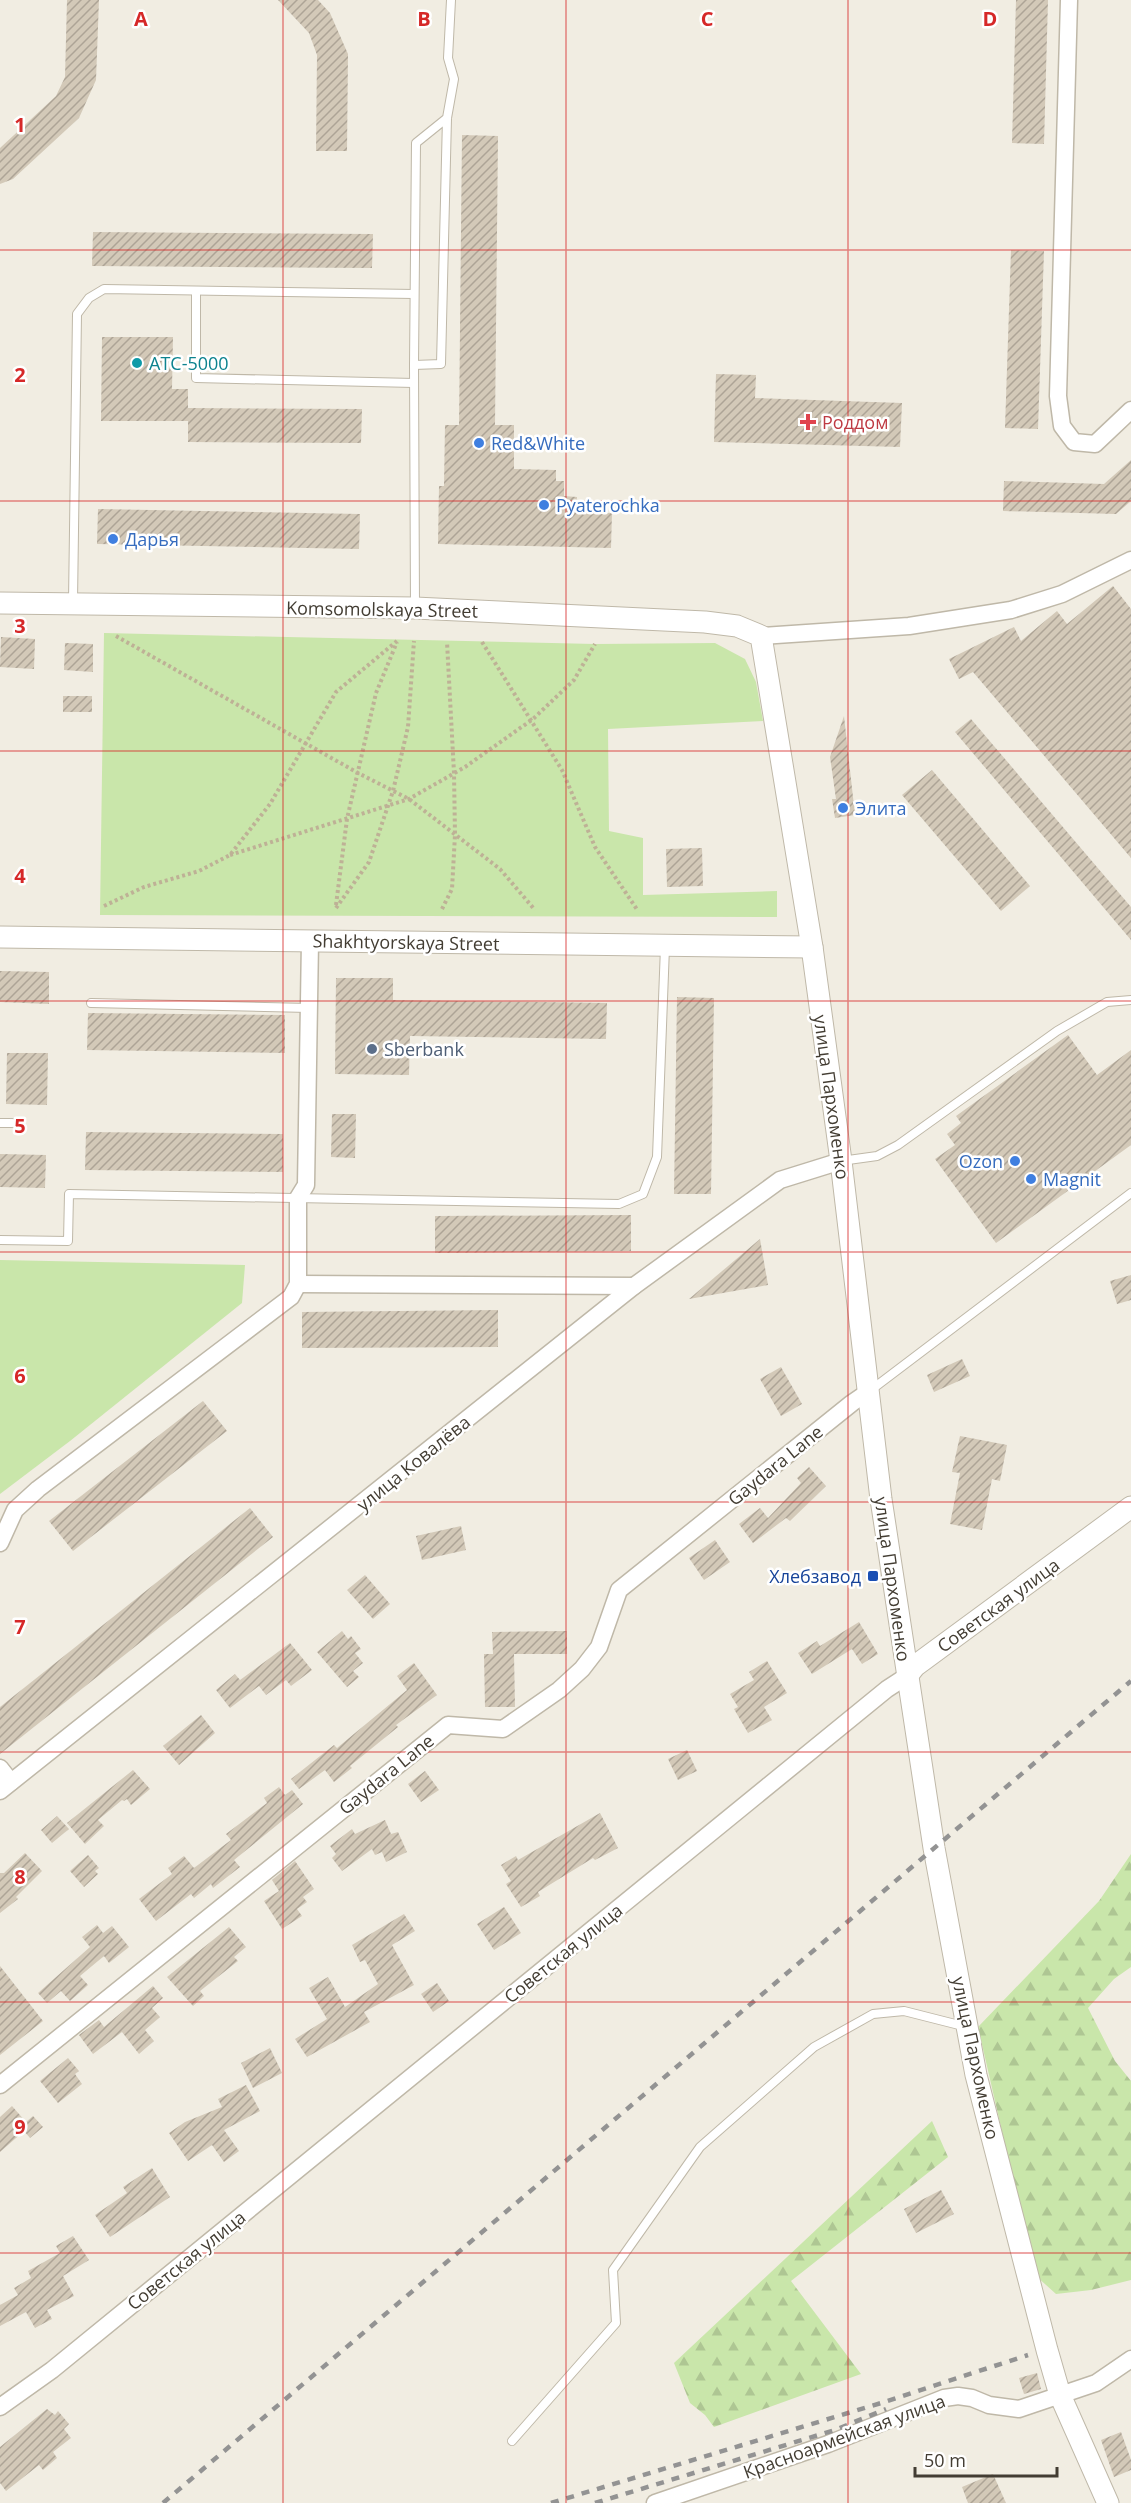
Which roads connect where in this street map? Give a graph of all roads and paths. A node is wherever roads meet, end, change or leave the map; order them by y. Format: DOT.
graph roads {
  1 [pos="451,0"];
  2 [pos="1069,0"];
  3 [pos="447,118"];
  4 [pos="196,292"];
  5 [pos="414,294"];
  6 [pos="414,365"];
  7 [pos="414,383"];
  8 [pos="1131,410"];
  9 [pos="1131,560"];
  10 [pos="0,603"];
  11 [pos="73,604"];
  12 [pos="415,608"];
  13 [pos="116,636"];
  14 [pos="761,636"];
  15 [pos="414,641"];
  16 [pos="447,642"];
  17 [pos="482,642"];
  18 [pos="595,644"];
  19 [pos="531,720"];
  20 [pos="305,743"];
  21 [pos="358,773"];
  22 [pos="454,773"];
  23 [pos="393,791"];
  24 [pos="409,799"];
  25 [pos="387,806"];
  26 [pos="347,819"];
  27 [pos="455,835"];
  28 [pos="230,855"];
  29 [pos="104,906"];
  30 [pos="442,909"];
  31 [pos="535,910"];
  32 [pos="638,911"];
  33 [pos="0,937"];
  34 [pos="309,941"];
  35 [pos="665,945"];
  36 [pos="812,947"];
  37 [pos="1131,1000"];
  38 [pos="91,1003"];
  39 [pos="309,1008"];
  40 [pos="0,1122"];
  41 [pos="12,1123"];
  42 [pos="841,1161"];
  43 [pos="1131,1193"];
  44 [pos="298,1198"];
  45 [pos="0,1240"];
  46 [pos="298,1284"];
  47 [pos="634,1286"];
  48 [pos="868,1392"];
  49 [pos="1131,1507"];
  50 [pos="0,1543"];
  51 [pos="907,1676"];
  52 [pos="0,1768"];
  53 [pos="6,1787"];
  54 [pos="967,2027"];
  55 [pos="0,2085"];
  56 [pos="1131,2358"];
  57 [pos="1060,2395"];
  58 [pos="0,2407"];
  59 [pos="512,2441"];
  60 [pos="656,2503"];
  61 [pos="1108,2503"];
  1 -- 3 [label="lane"];
  2 -- 8 [label="street"];
  3 -- 5 [label="lane"];
  3 -- 6 [label="lane"];
  4 -- 5 [label="lane"];
  4 -- 7 [label="lane"];
  4 -- 11 [label="lane"];
  5 -- 6 [label="lane"];
  6 -- 7 [label="lane"];
  7 -- 12 [label="lane"];
  9 -- 14 [label="street"];
  10 -- 11 [label="street, Komsomolskaya Street"];
  11 -- 12 [label="street, Komsomolskaya Street"];
  12 -- 14 [label="street, Komsomolskaya Street"];
  13 -- 20 [label="path"];
  14 -- 36 [label="street, улица Пархоменко"];
  15 -- 23 [label="path"];
  16 -- 22 [label="path"];
  17 -- 19 [label="path"];
  18 -- 19 [label="path"];
  19 -- 22 [label="path"];
  19 -- 32 [label="path"];
  20 -- 21 [label="path"];
  20 -- 21 [label="path"];
  20 -- 28 [label="path"];
  21 -- 23 [label="path"];
  21 -- 26 [label="path"];
  22 -- 24 [label="path"];
  22 -- 27 [label="path"];
  23 -- 24 [label="path"];
  23 -- 25 [label="path"];
  24 -- 25 [label="path"];
  24 -- 27 [label="path"];
  25 -- 26 [label="path"];
  25 -- 26 [label="path"];
  26 -- 28 [label="path"];
  27 -- 30 [label="path"];
  27 -- 31 [label="path"];
  28 -- 29 [label="path"];
  33 -- 34 [label="street, Shakhtyorskaya Street"];
  34 -- 35 [label="street, Shakhtyorskaya Street"];
  34 -- 39 [label="street"];
  35 -- 36 [label="street, Shakhtyorskaya Street"];
  35 -- 44 [label="lane"];
  36 -- 42 [label="street, улица Пархоменко"];
  37 -- 42 [label="lane"];
  38 -- 39 [label="lane"];
  39 -- 44 [label="street"];
  40 -- 41 [label="lane"];
  42 -- 47 [label="street, улица Ковалёва"];
  42 -- 48 [label="street, улица Пархоменко"];
  43 -- 48 [label="lane"];
  44 -- 45 [label="lane"];
  44 -- 46 [label="street"];
  46 -- 47 [label="street"];
  46 -- 50 [label="street"];
  47 -- 53 [label="street, улица Ковалёва"];
  48 -- 51 [label="street, улица Пархоменко"];
  48 -- 55 [label="street, Gaydara Lane"];
  49 -- 51 [label="street, Советская улица"];
  51 -- 54 [label="street, улица Пархоменко"];
  51 -- 58 [label="street, Советская улица"];
  52 -- 53 [label="street"];
  54 -- 57 [label="street, улица Пархоменко"];
  54 -- 59 [label="lane"];
  56 -- 57 [label="street, Красноармейская улица"];
  57 -- 60 [label="street, Красноармейская улица"];
  57 -- 61 [label="street, улица Пархоменко"];
}
